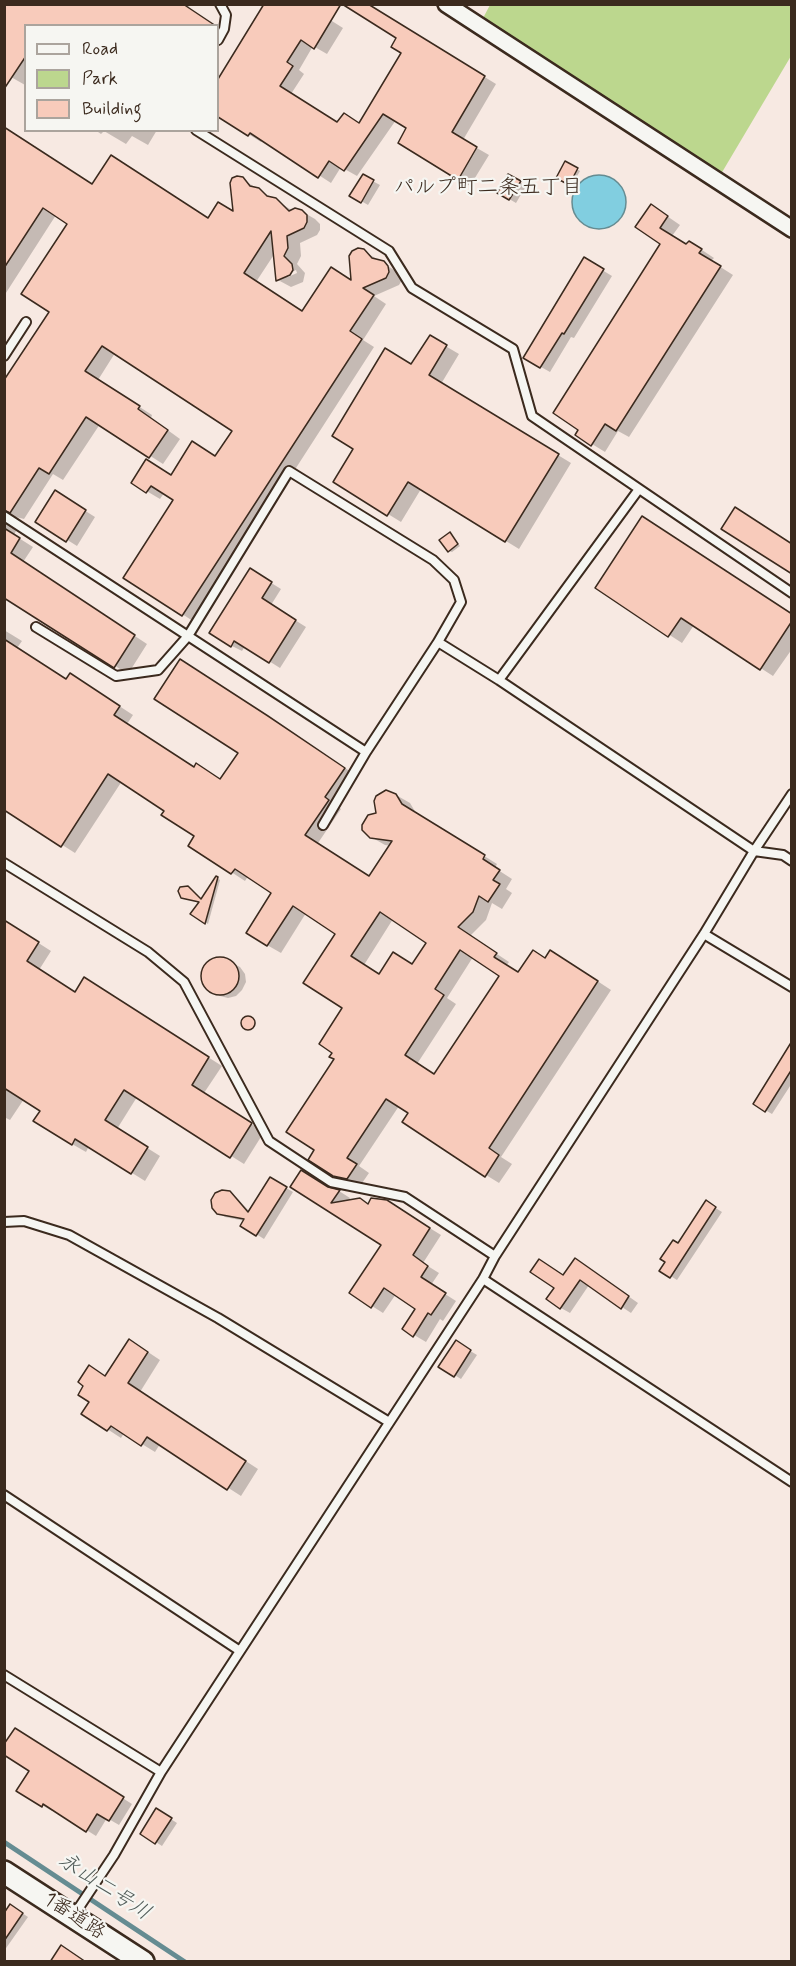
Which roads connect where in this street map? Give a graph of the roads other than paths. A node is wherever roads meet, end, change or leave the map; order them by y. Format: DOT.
graph roads {
  1 [pos="220,4"];
  2 [pos="446,4"];
  3 [pos="219,38"];
  4 [pos="198,132"];
  5 [pos="792,229"];
  6 [pos="26,322"];
  7 [pos="4,356"];
  8 [pos="639,489"];
  9 [pos="4,516"];
  10 [pos="792,592"];
  11 [pos="36,627"];
  12 [pos="188,636"];
  13 [pos="438,642"];
  14 [pos="499,680"];
  15 [pos="366,752"];
  16 [pos="792,794"];
  17 [pos="323,825"];
  18 [pos="754,851"];
  19 [pos="792,861"];
  20 [pos="4,863"];
  21 [pos="704,934"];
  22 [pos="792,987"];
  23 [pos="4,1222"];
  24 [pos="495,1256"];
  25 [pos="483,1279"];
  26 [pos="389,1422"];
  27 [pos="792,1482"];
  28 [pos="4,1495"];
  29 [pos="240,1651"];
  30 [pos="4,1675"];
  31 [pos="161,1772"];
  32 [pos="4,1872"];
  33 [pos="76,1912"];
  34 [pos="143,1962"];
  1 -- 3 [label="lane"];
  2 -- 5 [label="street"];
  4 -- 8 [label="lane"];
  6 -- 7 [label="lane"];
  8 -- 10 [label="lane"];
  8 -- 14 [label="lane"];
  9 -- 12 [label="lane"];
  11 -- 12 [label="lane"];
  12 -- 13 [label="lane"];
  12 -- 15 [label="lane"];
  13 -- 14 [label="lane"];
  13 -- 15 [label="lane"];
  14 -- 18 [label="lane"];
  15 -- 17 [label="lane"];
  16 -- 18 [label="lane"];
  18 -- 19 [label="lane"];
  18 -- 21 [label="lane"];
  20 -- 24 [label="lane"];
  21 -- 22 [label="lane"];
  21 -- 24 [label="lane"];
  23 -- 26 [label="lane"];
  24 -- 25 [label="lane"];
  25 -- 26 [label="lane"];
  25 -- 27 [label="lane"];
  26 -- 29 [label="lane"];
  28 -- 29 [label="lane"];
  29 -- 31 [label="lane"];
  30 -- 31 [label="lane"];
  31 -- 33 [label="lane"];
  32 -- 33 [label="street, 1番道路"];
  33 -- 34 [label="street, 1番道路"];
}
